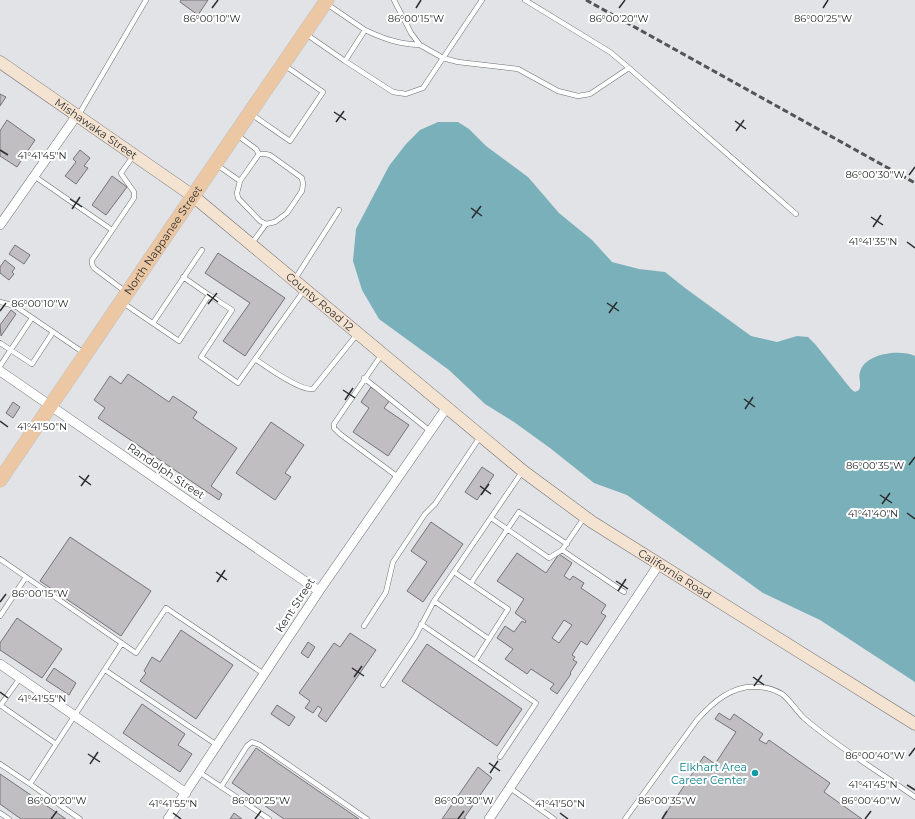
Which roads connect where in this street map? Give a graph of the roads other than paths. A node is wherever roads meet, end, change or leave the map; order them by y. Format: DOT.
graph roads {
  1 [pos="146,0"];
  2 [pos="394,0"];
  3 [pos="482,0"];
  4 [pos="525,0"];
  5 [pos="326,2"];
  6 [pos="365,30"];
  7 [pos="304,33"];
  8 [pos="420,45"];
  9 [pos="443,58"];
  10 [pos="345,61"];
  11 [pos="0,62"];
  12 [pos="283,64"];
  13 [pos="629,68"];
  14 [pos="249,113"];
  15 [pos="78,115"];
  16 [pos="235,134"];
  17 [pos="260,154"];
  18 [pos="134,155"];
  19 [pos="215,163"];
  20 [pos="34,176"];
  21 [pos="240,181"];
  22 [pos="193,196"];
  23 [pos="339,210"];
  24 [pos="796,214"];
  25 [pos="266,224"];
  26 [pos="0,225"];
  27 [pos="112,230"];
  28 [pos="251,244"];
  29 [pos="202,250"];
  30 [pos="183,277"];
  31 [pos="294,280"];
  32 [pos="305,290"];
  33 [pos="209,295"];
  34 [pos="124,297"];
  35 [pos="0,302"];
  36 [pos="32,318"];
  37 [pos="153,323"];
  38 [pos="54,332"];
  39 [pos="358,333"];
  40 [pos="0,343"];
  41 [pos="10,350"];
  42 [pos="86,354"];
  43 [pos="382,354"];
  44 [pos="255,359"];
  45 [pos="0,366"];
  46 [pos="0,371"];
  47 [pos="364,378"];
  48 [pos="50,406"];
  49 [pos="447,408"];
  50 [pos="430,431"];
  51 [pos="481,436"];
  52 [pos="523,470"];
  53 [pos="398,477"];
  54 [pos="0,480"];
  55 [pos="585,517"];
  56 [pos="491,518"];
  57 [pos="507,530"];
  58 [pos="566,544"];
  59 [pos="562,550"];
  60 [pos="0,559"];
  61 [pos="659,564"];
  62 [pos="454,572"];
  63 [pos="26,577"];
  64 [pos="471,583"];
  65 [pos="319,591"];
  66 [pos="624,592"];
  67 [pos="434,601"];
  68 [pos="0,616"];
  69 [pos="421,624"];
  70 [pos="364,626"];
  71 [pos="489,639"];
  72 [pos="122,643"];
  73 [pos="475,661"];
  74 [pos="0,664"];
  75 [pos="104,670"];
  76 [pos="264,674"];
  77 [pos="20,678"];
  78 [pos="383,685"];
  79 [pos="0,705"];
  80 [pos="74,716"];
  81 [pos="915,724"];
  82 [pos="56,744"];
  83 [pos="217,745"];
  84 [pos="500,757"];
  85 [pos="0,764"];
  86 [pos="200,772"];
  87 [pos="30,784"];
  88 [pos="221,787"];
  89 [pos="510,788"];
  90 [pos="186,793"];
  91 [pos="915,797"];
  92 [pos="0,813"];
  93 [pos="9,819"];
  94 [pos="80,819"];
  95 [pos="168,819"];
  96 [pos="269,819"];
  97 [pos="368,819"];
  98 [pos="489,819"];
  99 [pos="554,819"];
  100 [pos="625,819"];
  1 -- 15 [label="lane"];
  2 -- 8 [label="lane"];
  3 -- 9 [label="lane"];
  4 -- 13 [label="lane"];
  5 -- 6 [label="lane"];
  5 -- 7 [label="main road, North Nappanee Street"];
  6 -- 8 [label="lane"];
  6 -- 10 [label="lane"];
  7 -- 10 [label="lane"];
  7 -- 12 [label="main road, North Nappanee Street"];
  8 -- 9 [label="lane"];
  9 -- 10 [label="lane"];
  9 -- 13 [label="lane"];
  11 -- 15 [label="main road, Mishawaka Street"];
  12 -- 14 [label="main road, North Nappanee Street"];
  12 -- 14 [label="lane"];
  13 -- 24 [label="lane"];
  14 -- 16 [label="main road, North Nappanee Street"];
  15 -- 18 [label="main road, Mishawaka Street"];
  15 -- 20 [label="street"];
  16 -- 17 [label="lane"];
  16 -- 19 [label="main road, North Nappanee Street"];
  17 -- 21 [label="lane"];
  17 -- 25 [label="lane"];
  18 -- 22 [label="main road, Mishawaka Street"];
  18 -- 27 [label="lane"];
  19 -- 21 [label="lane"];
  19 -- 22 [label="main road, North Nappanee Street"];
  20 -- 26 [label="street"];
  20 -- 27 [label="lane"];
  21 -- 25 [label="lane"];
  22 -- 28 [label="main road, County Road 12"];
  22 -- 34 [label="main road, North Nappanee Street"];
  23 -- 31 [label="lane"];
  25 -- 28 [label="lane"];
  27 -- 34 [label="lane"];
  28 -- 31 [label="main road, County Road 12"];
  29 -- 30 [label="lane"];
  30 -- 33 [label="lane"];
  30 -- 37 [label="lane"];
  31 -- 32 [label="main road, County Road 12"];
  32 -- 39 [label="main road, County Road 12"];
  32 -- 44 [label="lane"];
  33 -- 37 [label="lane"];
  33 -- 44 [label="lane"];
  34 -- 37 [label="lane"];
  34 -- 42 [label="main road, North Nappanee Street"];
  35 -- 36 [label="lane"];
  36 -- 38 [label="lane"];
  36 -- 41 [label="lane"];
  38 -- 41 [label="lane"];
  38 -- 42 [label="lane"];
  39 -- 43 [label="main road, County Road 12"];
  39 -- 44 [label="lane"];
  40 -- 41 [label="lane"];
  41 -- 45 [label="lane"];
  42 -- 48 [label="main road, North Nappanee Street"];
  43 -- 47 [label="lane"];
  43 -- 49 [label="main road, County Road 12"];
  46 -- 48 [label="street, Randolph Street"];
  47 -- 50 [label="lane"];
  47 -- 53 [label="lane"];
  48 -- 54 [label="main road, North Nappanee Street"];
  48 -- 65 [label="street, Randolph Street"];
  49 -- 50 [label="street, Kent Street"];
  49 -- 51 [label="main road, California Road"];
  50 -- 53 [label="street, Kent Street"];
  51 -- 52 [label="main road, California Road"];
  51 -- 70 [label="lane"];
  52 -- 55 [label="main road, California Road"];
  52 -- 56 [label="lane"];
  53 -- 65 [label="street, Kent Street"];
  55 -- 58 [label="lane"];
  55 -- 61 [label="main road, California Road"];
  56 -- 57 [label="lane"];
  56 -- 62 [label="lane"];
  57 -- 58 [label="lane"];
  57 -- 59 [label="lane"];
  57 -- 64 [label="lane"];
  58 -- 59 [label="lane"];
  59 -- 66 [label="lane"];
  60 -- 63 [label="lane"];
  61 -- 81 [label="main road, California Road"];
  61 -- 89 [label="street"];
  62 -- 64 [label="lane"];
  62 -- 67 [label="lane"];
  63 -- 68 [label="lane"];
  63 -- 72 [label="lane"];
  64 -- 71 [label="lane"];
  65 -- 76 [label="street, Kent Street"];
  67 -- 69 [label="lane"];
  67 -- 71 [label="lane"];
  69 -- 73 [label="lane"];
  69 -- 78 [label="lane"];
  71 -- 73 [label="lane"];
  72 -- 75 [label="lane"];
  72 -- 76 [label="lane"];
  73 -- 84 [label="lane"];
  74 -- 77 [label="street"];
  75 -- 80 [label="lane"];
  75 -- 83 [label="lane"];
  76 -- 83 [label="street, Kent Street"];
  77 -- 79 [label="lane"];
  77 -- 80 [label="street"];
  79 -- 82 [label="lane"];
  80 -- 82 [label="lane"];
  80 -- 90 [label="street"];
  82 -- 87 [label="lane"];
  83 -- 86 [label="street, Kent Street"];
  85 -- 87 [label="lane"];
  86 -- 88 [label="lane"];
  86 -- 90 [label="street, Kent Street"];
  87 -- 94 [label="lane"];
  88 -- 96 [label="lane"];
  88 -- 97 [label="lane"];
  89 -- 98 [label="street"];
  89 -- 99 [label="lane"];
  90 -- 95 [label="street, Kent Street"];
  91 -- 100 [label="lane"];
  92 -- 93 [label="lane"];
}
